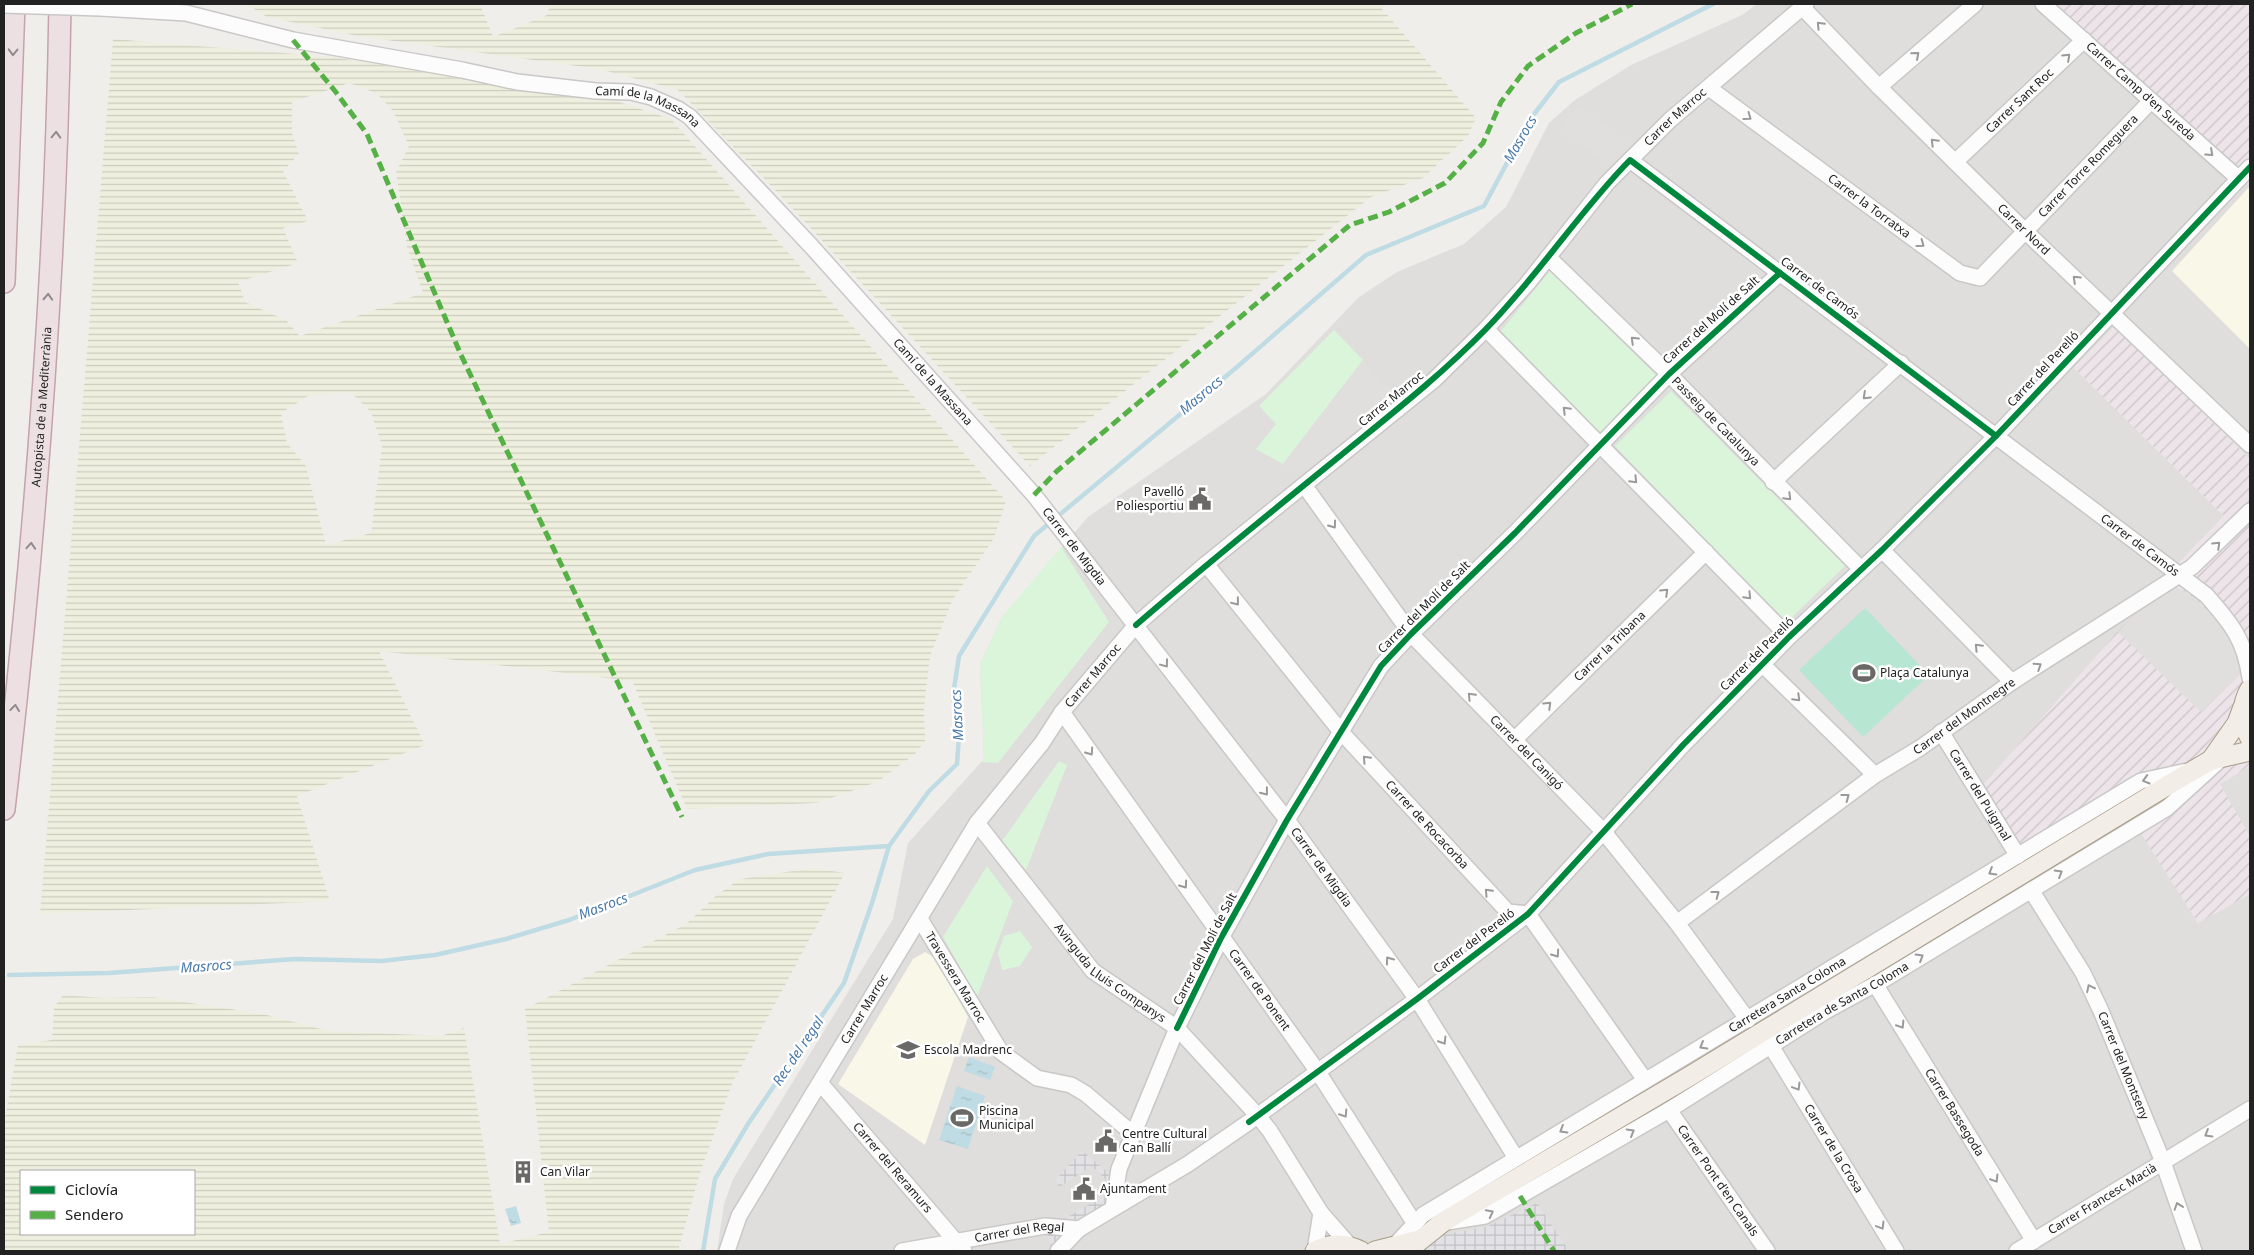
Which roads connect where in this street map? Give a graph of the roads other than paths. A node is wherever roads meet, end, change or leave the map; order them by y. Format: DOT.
graph roads {
  1 [pos="14,4"];
  2 [pos="60,4"];
  3 [pos="1975,4"];
  4 [pos="2043,4"];
  5 [pos="4,5"];
  6 [pos="1804,5"];
  7 [pos="2084,40"];
  8 [pos="1880,87"];
  9 [pos="1709,88"];
  10 [pos="2150,100"];
  11 [pos="1630,160"];
  12 [pos="1955,162"];
  13 [pos="2250,167"];
  14 [pos="2239,179"];
  15 [pos="2026,232"];
  16 [pos="1548,257"];
  17 [pos="1780,273"];
  18 [pos="4,282"];
  19 [pos="2111,312"];
  20 [pos="1486,330"];
  21 [pos="1901,362"];
  22 [pos="1669,374"];
  23 [pos="1996,436"];
  24 [pos="1600,445"];
  25 [pos="2250,445"];
  26 [pos="1773,482"];
  27 [pos="1304,485"];
  28 [pos="1034,496"];
  29 [pos="2250,511"];
  30 [pos="1882,550"];
  31 [pos="1706,552"];
  32 [pos="1206,564"];
  33 [pos="1861,569"];
  34 [pos="2180,574"];
  35 [pos="1136,625"];
  36 [pos="2236,630"];
  37 [pos="1411,634"];
  38 [pos="1788,637"];
  39 [pos="2250,642"];
  40 [pos="1762,664"];
  41 [pos="2250,678"];
  42 [pos="2012,682"];
  43 [pos="2250,688"];
  44 [pos="2243,707"];
  45 [pos="1062,712"];
  46 [pos="1942,732"];
  47 [pos="1342,733"];
  48 [pos="2250,738"];
  49 [pos="1514,740"];
  50 [pos="2250,751"];
  51 [pos="2218,758"];
  52 [pos="2194,770"];
  53 [pos="1875,775"];
  54 [pos="4,809"];
  55 [pos="1287,820"];
  56 [pos="977,823"];
  57 [pos="1603,831"];
  58 [pos="2018,856"];
  59 [pos="2031,890"];
  60 [pos="1528,914"];
  61 [pos="920,919"];
  62 [pos="1677,923"];
  63 [pos="1221,938"];
  64 [pos="1875,984"];
  65 [pos="1417,999"];
  66 [pos="1748,1020"];
  67 [pos="1177,1028"];
  68 [pos="1772,1046"];
  69 [pos="1318,1072"];
  70 [pos="1645,1080"];
  71 [pos="821,1084"];
  72 [pos="2250,1109"];
  73 [pos="1669,1110"];
  74 [pos="1253,1119"];
  75 [pos="1133,1134"];
  76 [pos="1516,1158"];
  77 [pos="2162,1162"];
  78 [pos="1112,1208"];
  79 [pos="1321,1213"];
  80 [pos="1443,1222"];
  81 [pos="1079,1229"];
  82 [pos="1410,1241"];
  83 [pos="2034,1241"];
  84 [pos="959,1246"];
  85 [pos="1355,1249"];
  86 [pos="726,1251"];
  87 [pos="902,1251"];
  88 [pos="1058,1251"];
  89 [pos="1315,1251"];
  90 [pos="1375,1251"];
  91 [pos="1767,1251"];
  92 [pos="1896,1251"];
  93 [pos="2017,1251"];
  94 [pos="2194,1251"];
  1 -- 18 [label="highway, one-way"];
  54 -- 2 [label="highway, Autopista de la Mediterrània, one-way"];
  8 -- 3 [label="street, one-way"];
  4 -- 7 [label="street, Carrer Camp d'en Sureda"];
  5 -- 28 [label="street, Camí de la Massana, bridge"];
  8 -- 6 [label="street, Carrer Nord, one-way"];
  6 -- 9 [label="street, Carrer Marroc"];
  7 -- 10 [label="street, Carrer Camp d'en Sureda"];
  12 -- 7 [label="street, Carrer Sant Roc, one-way"];
  12 -- 8 [label="street, Carrer Nord, one-way"];
  9 -- 11 [label="street, Carrer Marroc"];
  9 -- 15 [label="street, Carrer la Torratxa, one-way"];
  10 -- 14 [label="street, Carrer Camp d'en Sureda, one-way"];
  10 -- 15 [label="street, Carrer Torre Romeguera"];
  11 -- 16 [label="street, Carrer Marroc"];
  11 -- 17 [label="street, Carrer de Camós"];
  12 -- 15 [label="street, Carrer Nord"];
  13 -- 14 [label="street, Carrer del Perelló"];
  14 -- 19 [label="street, Carrer del Perelló"];
  19 -- 15 [label="street, Carrer Nord, one-way"];
  16 -- 20 [label="street, Carrer Marroc"];
  22 -- 16 [label="street, Passeig de Catalunya, one-way"];
  17 -- 21 [label="street, Carrer de Camós"];
  17 -- 22 [label="street, Carrer del Molí de Salt"];
  19 -- 23 [label="street, Carrer del Perelló"];
  19 -- 25 [label="street, Carrer Nord"];
  24 -- 20 [label="street, one-way"];
  20 -- 27 [label="street, Carrer Marroc"];
  21 -- 23 [label="street, Carrer de Camós"];
  21 -- 26 [label="street, one-way"];
  22 -- 24 [label="street, Carrer del Molí de Salt"];
  22 -- 26 [label="street, Passeig de Catalunya"];
  23 -- 30 [label="street, Carrer del Perelló"];
  23 -- 34 [label="street, Carrer de Camós"];
  24 -- 31 [label="street, one-way"];
  24 -- 37 [label="street, Carrer del Molí de Salt"];
  26 -- 33 [label="street, Passeig de Catalunya, one-way"];
  27 -- 32 [label="street, Carrer Marroc"];
  27 -- 37 [label="street, Carrer del Canigó, one-way"];
  28 -- 35 [label="street, Carrer de Migdia"];
  34 -- 29 [label="street, Carrer del Montnegre, one-way"];
  30 -- 33 [label="street, Carrer del Perelló"];
  42 -- 30 [label="street, one-way"];
  31 -- 38 [label="street, one-way"];
  49 -- 31 [label="street, Carrer la Tribana, one-way"];
  32 -- 35 [label="street, Carrer Marroc"];
  32 -- 47 [label="street, Carrer de Rocacorba, one-way"];
  33 -- 38 [label="street, Carrer del Perelló"];
  34 -- 36 [label="street, Carrer de Camós"];
  42 -- 34 [label="street, Carrer del Montnegre, one-way"];
  35 -- 45 [label="street, Carrer Marroc"];
  35 -- 55 [label="street, Carrer de Migdia, one-way"];
  36 -- 39 [label="street, Carrer de Camós"];
  36 -- 41 [label="street, Carrer de Camós"];
  37 -- 47 [label="street, Carrer del Molí de Salt"];
  49 -- 37 [label="street, Carrer del Canigó, one-way"];
  38 -- 40 [label="street, Carrer del Perelló"];
  40 -- 53 [label="street, one-way"];
  40 -- 57 [label="street, Carrer del Perelló"];
  42 -- 46 [label="street, Carrer del Montnegre"];
  43 -- 44 [label="main road"];
  44 -- 48 [label="main road"];
  44 -- 51 [label="main road"];
  45 -- 56 [label="street, Carrer Marroc"];
  45 -- 63 [label="street, Carrer de Ponent, one-way"];
  46 -- 53 [label="street, Carrer del Montnegre"];
  46 -- 58 [label="street, Carrer del Puigmal"];
  47 -- 55 [label="street, Carrer del Molí de Salt"];
  60 -- 47 [label="street, Carrer de Rocacorba, one-way"];
  49 -- 57 [label="street, Carrer del Canigó"];
  50 -- 51 [label="main road, Carretera Santa Coloma"];
  51 -- 52 [label="main road, Carretera Santa Coloma"];
  59 -- 51 [label="street, Carretera de Santa Coloma, one-way"];
  52 -- 58 [label="street, Carretera Santa Coloma, one-way"];
  52 -- 80 [label="main road, Carretera Santa Coloma"];
  62 -- 53 [label="street, Carrer del Montnegre, one-way"];
  55 -- 63 [label="street, Carrer del Molí de Salt"];
  65 -- 55 [label="street, Carrer de Migdia, one-way"];
  56 -- 61 [label="street, Carrer Marroc"];
  56 -- 67 [label="street, Avinguda Lluis Companys"];
  57 -- 60 [label="street, Carrer del Perelló"];
  57 -- 62 [label="street, Carrer del Canigó"];
  58 -- 66 [label="street, Carretera Santa Coloma, one-way"];
  64 -- 59 [label="street, Carretera de Santa Coloma, one-way"];
  77 -- 59 [label="street, Carrer del Montseny, one-way"];
  60 -- 65 [label="street, Carrer del Perelló"];
  60 -- 70 [label="street, one-way"];
  61 -- 71 [label="street, Carrer Marroc"];
  61 -- 75 [label="street, Travessera Marroc"];
  62 -- 66 [label="street, Carrer del Canigó"];
  63 -- 67 [label="street, Carrer del Molí de Salt"];
  63 -- 69 [label="street, Carrer de Ponent"];
  64 -- 68 [label="street, Carretera de Santa Coloma"];
  64 -- 83 [label="street, Carrer Bassegoda, one-way"];
  65 -- 69 [label="street, Carrer del Perelló"];
  65 -- 76 [label="street, Carrer de Migdia, one-way"];
  66 -- 70 [label="street, Carretera Santa Coloma, one-way"];
  67 -- 74 [label="street, Avinguda Lluis Companys"];
  67 -- 75 [label="street, Carrer del Molí de Salt"];
  68 -- 73 [label="street, Carretera de Santa Coloma"];
  68 -- 92 [label="street, Carrer de la Crosa, one-way"];
  69 -- 74 [label="street, Carrer del Perelló"];
  69 -- 82 [label="street, Carrer de Ponent, one-way"];
  70 -- 76 [label="street, Carretera Santa Coloma, one-way"];
  71 -- 84 [label="street, Carrer del Reramurs"];
  71 -- 86 [label="street, Carrer Marroc"];
  72 -- 77 [label="street, Carrer Francesc Macià, one-way"];
  80 -- 73 [label="street, Carretera de Santa Coloma, one-way"];
  73 -- 91 [label="street, Carrer Pont d'en Canals"];
  74 -- 78 [label="street, Carrer del Perelló"];
  74 -- 79 [label="street, Avinguda Lluis Companys"];
  75 -- 78 [label="street, Carrer del Molí de Salt"];
  76 -- 82 [label="street, Carretera Santa Coloma"];
  77 -- 83 [label="street, Carrer Francesc Macià"];
  94 -- 77 [label="street, Carrer del Montseny, one-way"];
  78 -- 81 [label="street, Carrer del Perelló"];
  79 -- 85 [label="street, Avinguda Lluis Companys"];
  79 -- 89 [label="street"];
  80 -- 82 [label="main road, Carretera Santa Coloma"];
  81 -- 84 [label="street, Carrer del Regal"];
  81 -- 88 [label="street, Carrer del Perelló"];
  82 -- 90 [label="main road"];
  83 -- 93 [label="street, Carrer Francesc Macià"];
  84 -- 87 [label="street, Carrer del Regal"];
  85 -- 89 [label="main road"];
}
